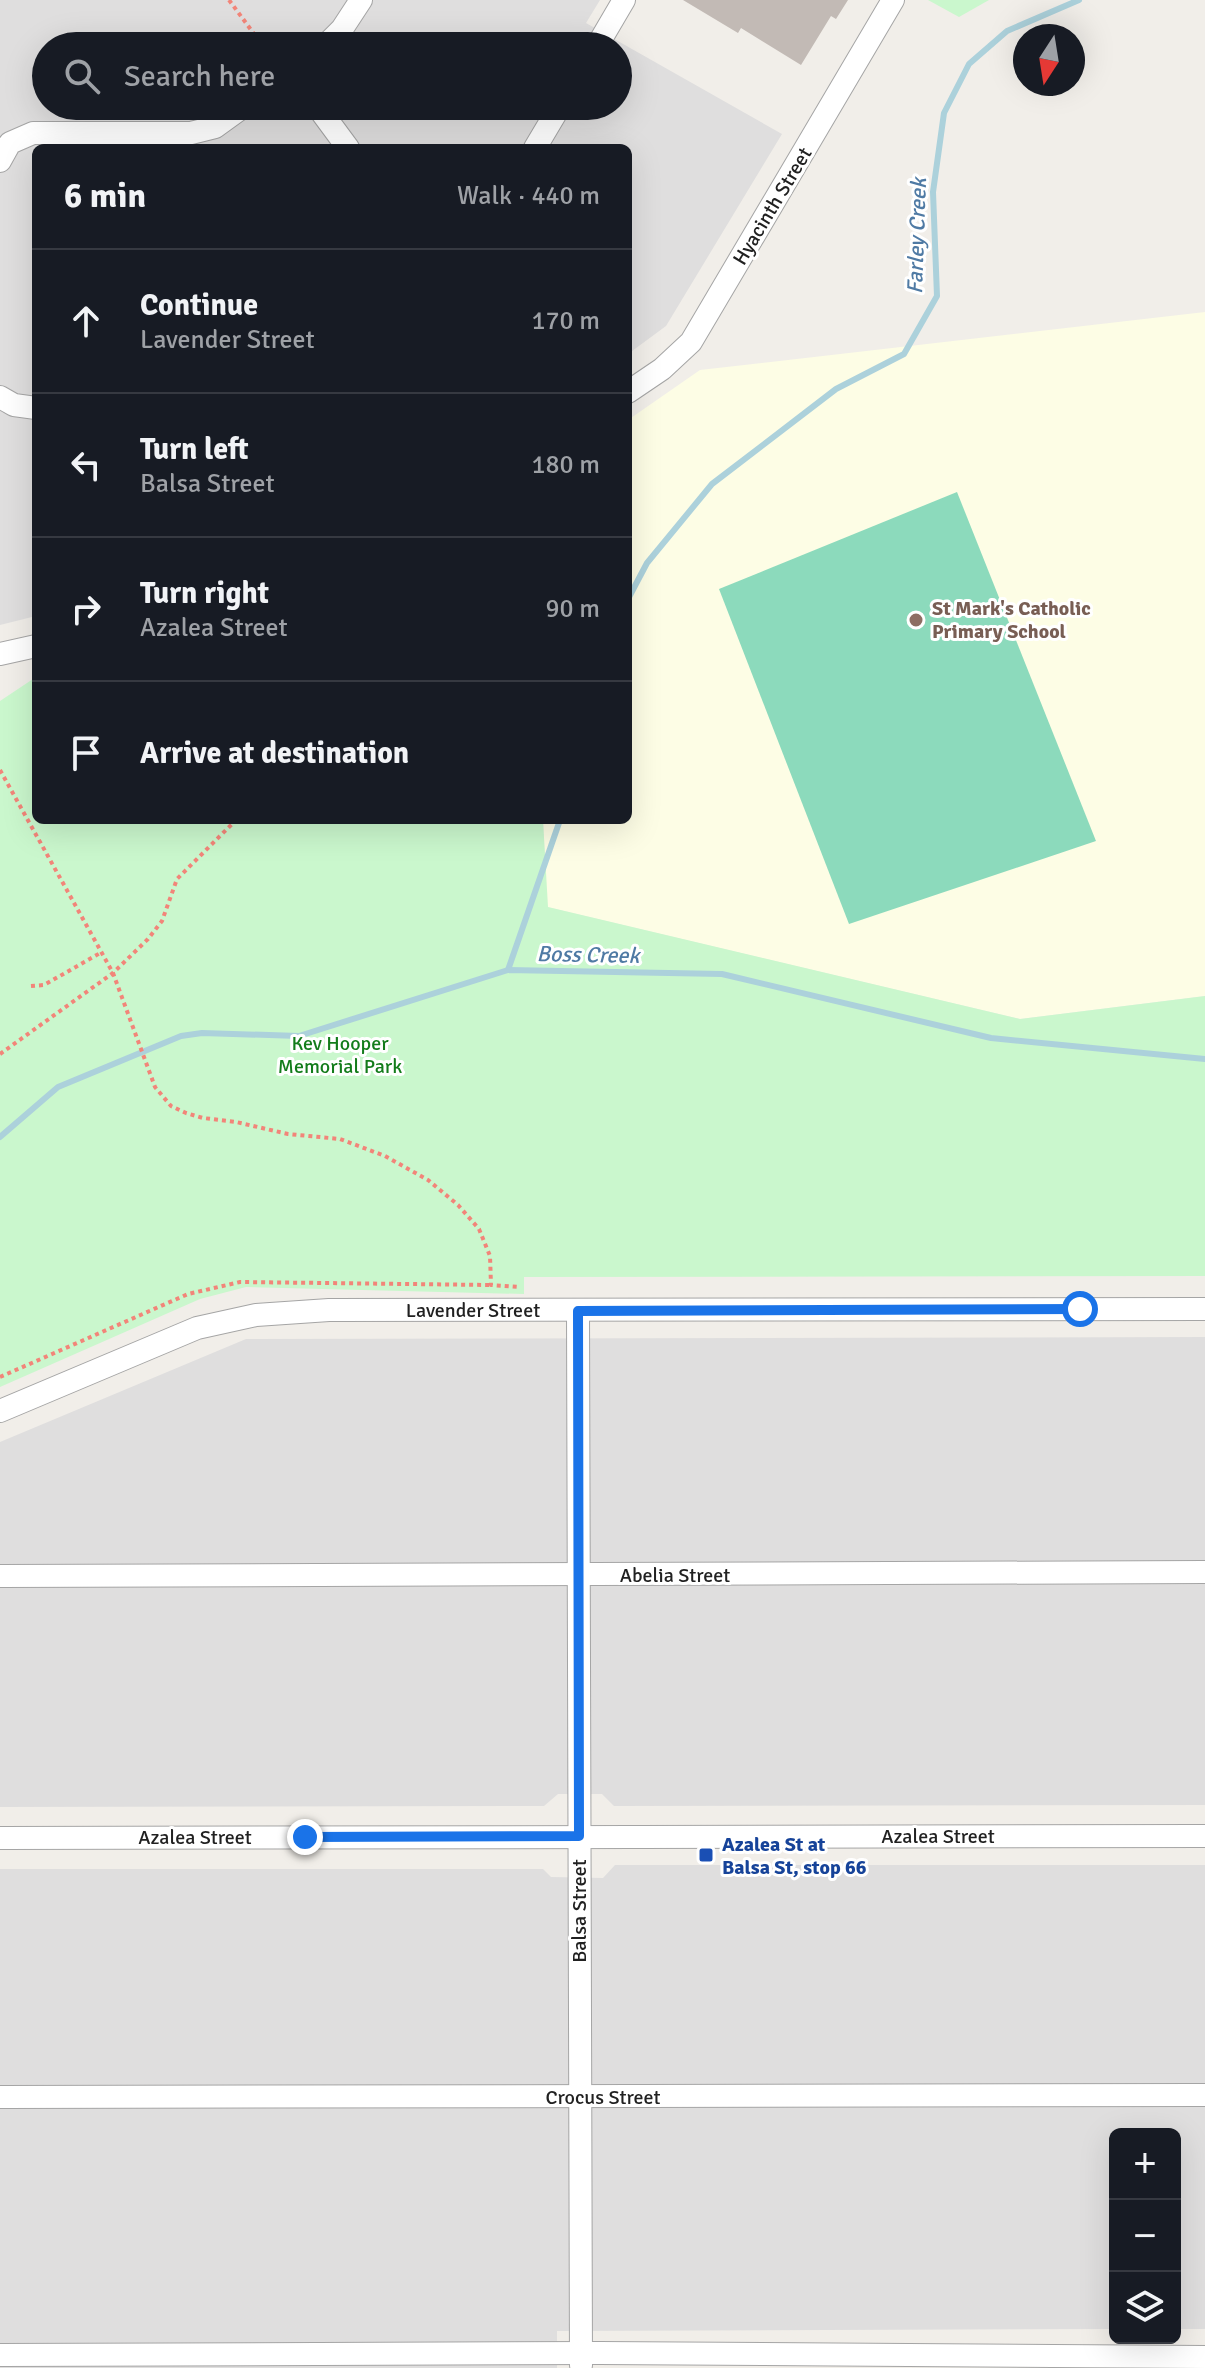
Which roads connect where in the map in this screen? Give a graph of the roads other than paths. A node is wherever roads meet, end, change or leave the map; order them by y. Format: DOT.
graph roads {
  1 [pos="361,0"];
  2 [pos="624,0"];
  3 [pos="893,0"];
  4 [pos="339,32"];
  5 [pos="605,32"];
  6 [pos="225,120"];
  7 [pos="327,120"];
  8 [pos="552,120"];
  9 [pos="345,144"];
  10 [pos="537,144"];
  11 [pos="0,161"];
  12 [pos="632,389"];
  13 [pos="0,397"];
  14 [pos="32,407"];
  15 [pos="32,647"];
  16 [pos="0,654"];
  17 [pos="1205,1309"];
  18 [pos="578,1311"];
  19 [pos="0,1411"];
  20 [pos="1205,1572"];
  21 [pos="579,1575"];
  22 [pos="0,1576"];
  23 [pos="579,1836"];
  24 [pos="1205,1836"];
  25 [pos="0,1838"];
  26 [pos="1205,2095"];
  27 [pos="0,2097"];
  28 [pos="581,2097"];
  29 [pos="0,2355"];
  30 [pos="1205,2357"];
  31 [pos="581,2360"];
  1 -- 4 [label="street"];
  2 -- 5 [label="street"];
  3 -- 12 [label="street, Hyacinth Street"];
  6 -- 11 [label="street"];
  7 -- 9 [label="street"];
  8 -- 10 [label="street"];
  13 -- 14 [label="street"];
  15 -- 16 [label="street"];
  17 -- 18 [label="street, Lavender Street"];
  18 -- 19 [label="street, Lavender Street"];
  18 -- 21 [label="street, Balsa Street"];
  20 -- 21 [label="street, Abelia Street"];
  21 -- 22 [label="street, Abelia Street"];
  21 -- 23 [label="street, Balsa Street"];
  23 -- 24 [label="street, Azalea Street"];
  23 -- 25 [label="street, Azalea Street"];
  23 -- 28 [label="street, Balsa Street"];
  26 -- 28 [label="street, Crocus Street"];
  27 -- 28 [label="street, Crocus Street"];
  28 -- 31 [label="street, Balsa Street"];
  29 -- 31 [label="street"];
  30 -- 31 [label="street"];
}
